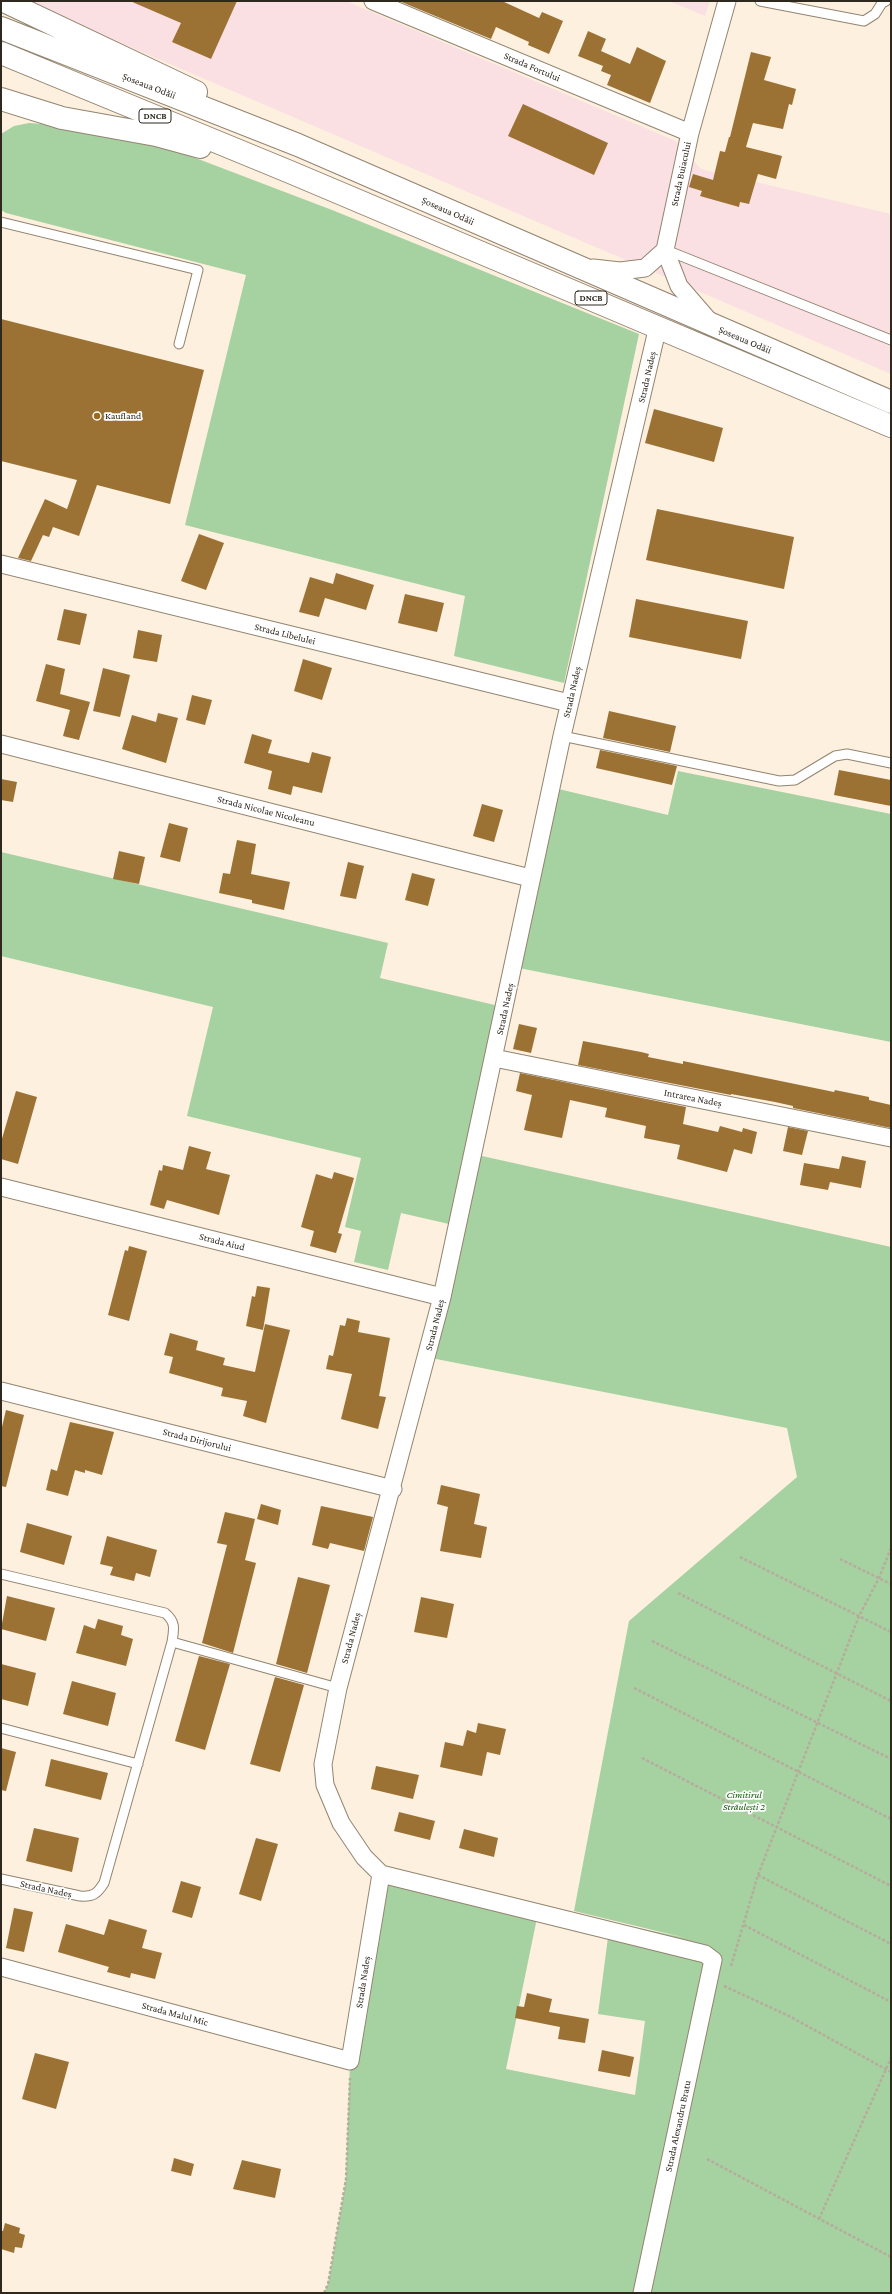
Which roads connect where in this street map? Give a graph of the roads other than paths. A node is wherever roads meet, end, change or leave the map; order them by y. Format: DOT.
graph roads {
  1 [pos="4,1"];
  2 [pos="374,1"];
  3 [pos="727,1"];
  4 [pos="760,1"];
  5 [pos="889,1"];
  6 [pos="1,28"];
  7 [pos="1,53"];
  8 [pos="1,99"];
  9 [pos="690,133"];
  10 [pos="298,145"];
  11 [pos="290,172"];
  12 [pos="1,222"];
  13 [pos="664,250"];
  14 [pos="571,265"];
  15 [pos="658,326"];
  16 [pos="714,326"];
  17 [pos="891,340"];
  18 [pos="180,344"];
  19 [pos="891,402"];
  20 [pos="891,426"];
  21 [pos="1,564"];
  22 [pos="569,703"];
  23 [pos="562,736"];
  24 [pos="1,744"];
  25 [pos="891,763"];
  26 [pos="530,878"];
  27 [pos="494,1058"];
  28 [pos="891,1138"];
  29 [pos="1,1187"];
  30 [pos="442,1297"];
  31 [pos="1,1391"];
  32 [pos="393,1489"];
  33 [pos="1,1574"];
  34 [pos="172,1642"];
  35 [pos="338,1688"];
  36 [pos="1,1728"];
  37 [pos="138,1764"];
  38 [pos="381,1874"];
  39 [pos="1,1879"];
  40 [pos="1,1967"];
  41 [pos="350,2061"];
  42 [pos="642,2293"];
  1 -- 10 [label="main road"];
  2 -- 9 [label="street, Strada Fortului"];
  3 -- 9 [label="street, Strada Buiacului"];
  4 -- 5 [label="lane"];
  6 -- 10 [label="main road, Șoseaua Odăii / DNCB"];
  7 -- 11 [label="main road, DNCB"];
  8 -- 11 [label="main road"];
  9 -- 13 [label="street, Strada Buiacului"];
  10 -- 14 [label="main road, Șoseaua Odăii / DNCB"];
  11 -- 15 [label="main road, DNCB"];
  12 -- 18 [label="lane"];
  13 -- 14 [label="street"];
  13 -- 16 [label="street"];
  13 -- 17 [label="lane"];
  14 -- 16 [label="main road, Șoseaua Odăii / DNCB"];
  15 -- 20 [label="main road, DNCB"];
  15 -- 22 [label="street, Strada Nadeș"];
  16 -- 19 [label="main road, Șoseaua Odăii / DNCB"];
  21 -- 22 [label="street, Strada Libelulei"];
  22 -- 23 [label="street, Strada Nadeș"];
  23 -- 25 [label="lane"];
  23 -- 26 [label="street, Strada Nadeș"];
  24 -- 26 [label="street, Strada Nicolae Nicoleanu"];
  26 -- 27 [label="street, Strada Nadeș"];
  27 -- 28 [label="street, Intrarea Nadeș"];
  27 -- 30 [label="street, Strada Nadeș"];
  29 -- 30 [label="street, Strada Aiud"];
  30 -- 32 [label="street, Strada Nadeș"];
  31 -- 32 [label="street, Strada Dirijorului"];
  32 -- 35 [label="street, Strada Nadeș"];
  33 -- 34 [label="lane, Strada Nadeș"];
  34 -- 35 [label="lane"];
  34 -- 37 [label="lane, Strada Nadeș"];
  35 -- 38 [label="street, Strada Nadeș"];
  36 -- 37 [label="lane"];
  37 -- 39 [label="lane, Strada Nadeș"];
  38 -- 41 [label="street, Strada Nadeș"];
  38 -- 42 [label="street, Strada Alexandru Bratu"];
  40 -- 41 [label="street, Strada Malul Mic"];
}
